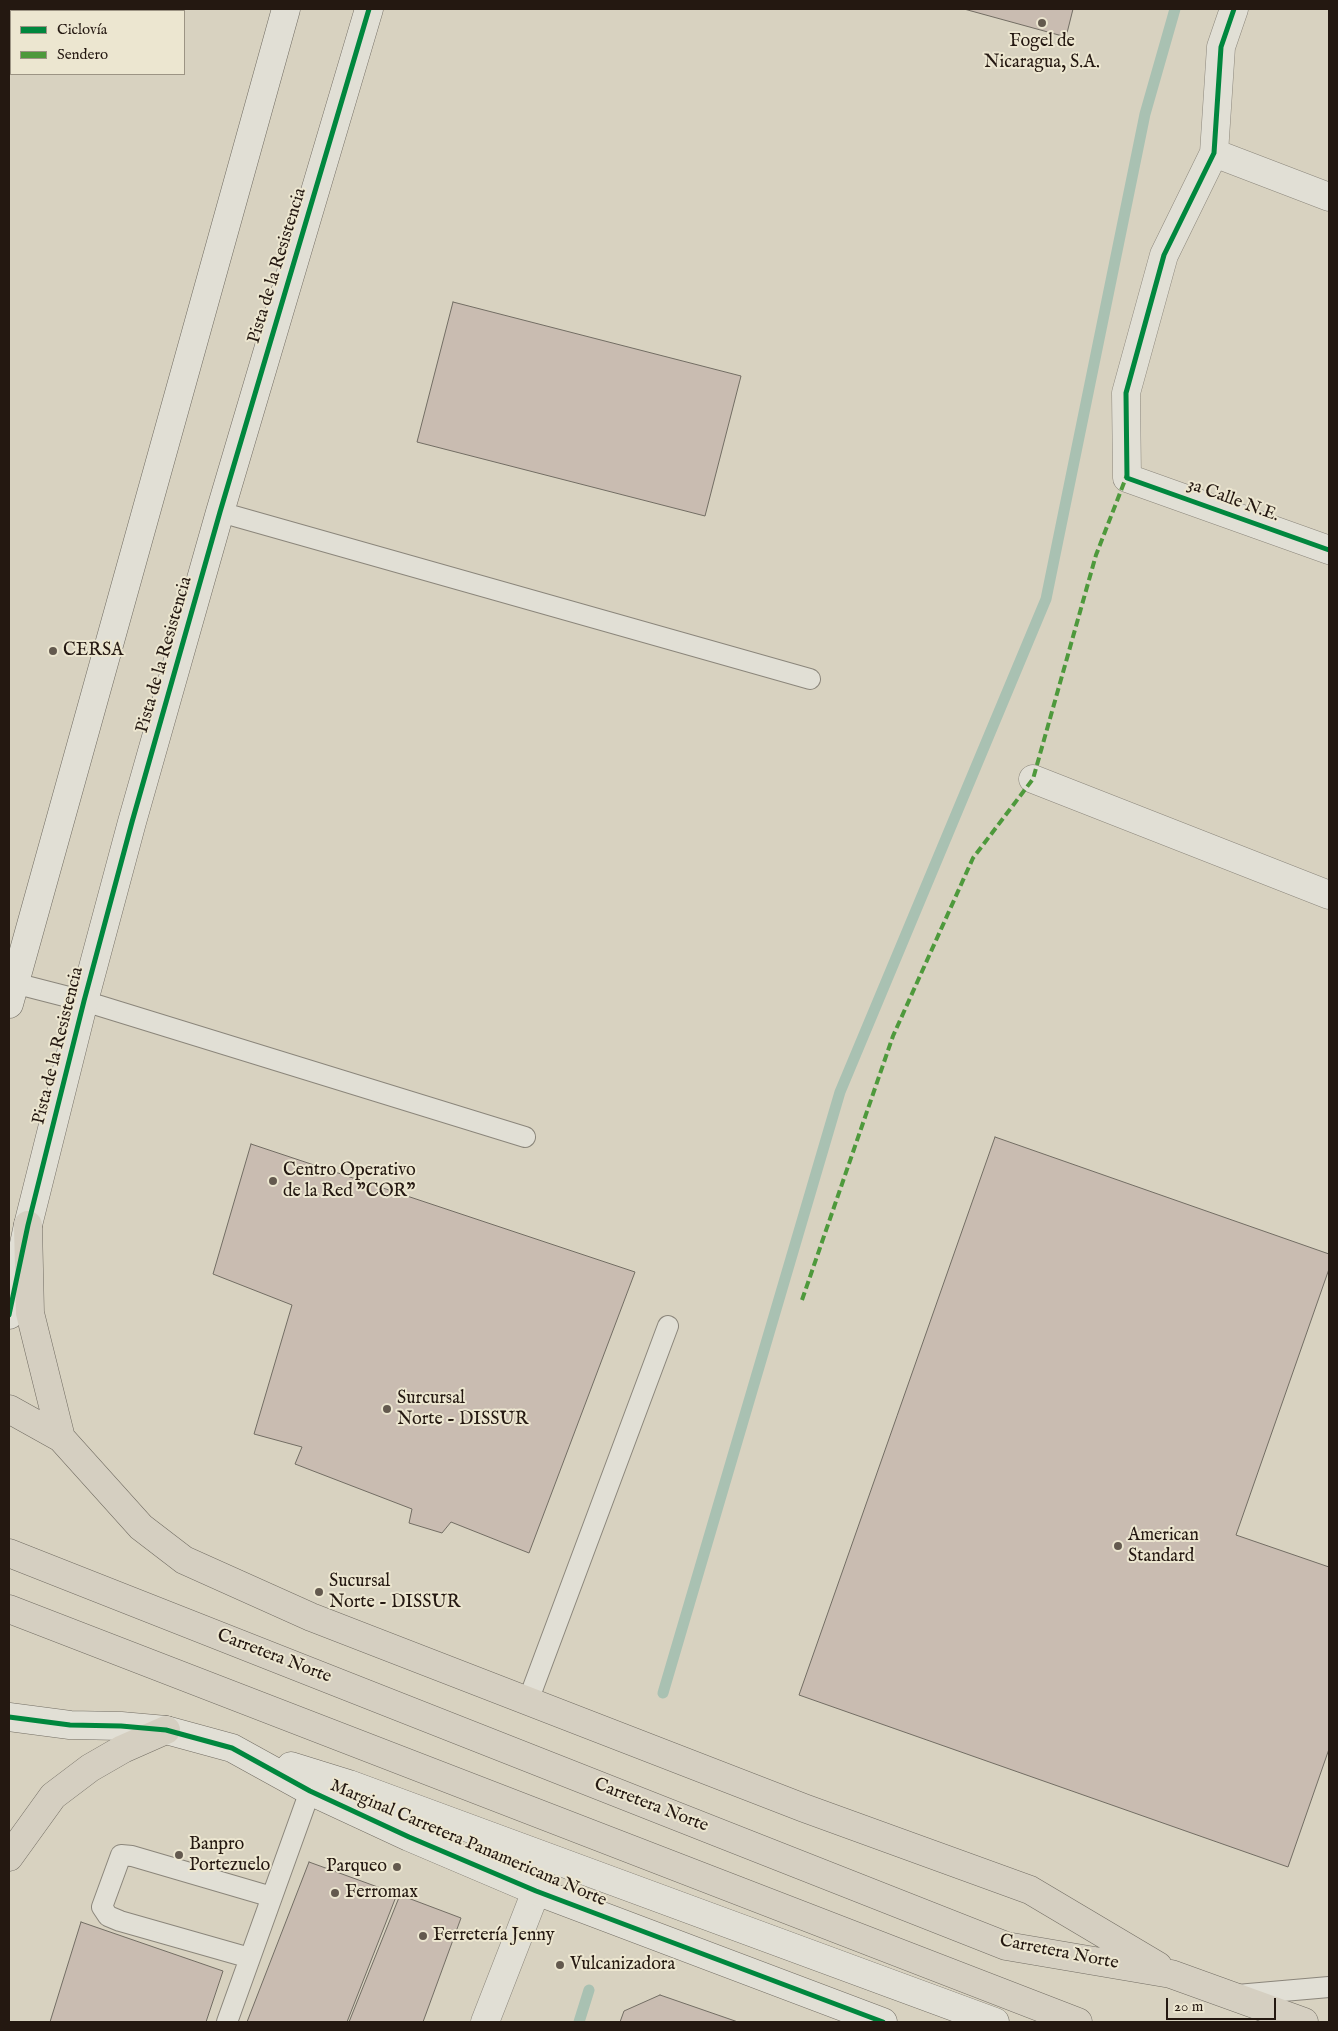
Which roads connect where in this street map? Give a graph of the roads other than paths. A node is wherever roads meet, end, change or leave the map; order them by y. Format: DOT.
graph roads {
  1 [pos="286,9"];
  2 [pos="369,9"];
  3 [pos="1234,9"];
  4 [pos="1214,153"];
  5 [pos="1329,197"];
  6 [pos="220,512"];
  7 [pos="1329,550"];
  8 [pos="810,679"];
  9 [pos="1033,780"];
  10 [pos="1329,895"];
  11 [pos="12,994"];
  12 [pos="84,1001"];
  13 [pos="525,1137"];
  14 [pos="28,1226"];
  15 [pos="9,1315"];
  16 [pos="668,1326"];
  17 [pos="9,1409"];
  18 [pos="61,1438"];
  19 [pos="9,1553"];
  20 [pos="9,1609"];
  21 [pos="528,1701"];
  22 [pos="9,1717"];
  23 [pos="166,1730"];
  24 [pos="232,1748"];
  25 [pos="310,1791"];
  26 [pos="9,1857"];
  27 [pos="536,1891"];
  28 [pos="272,1897"];
  29 [pos="250,1958"];
  30 [pos="1171,1974"];
  31 [pos="1329,1987"];
  32 [pos="1232,1996"];
  33 [pos="838,2014"];
  34 [pos="227,2022"];
  35 [pos="485,2022"];
  36 [pos="883,2022"];
  37 [pos="995,2022"];
  38 [pos="1078,2022"];
  39 [pos="1304,2022"];
  1 -- 11 [label="street"];
  2 -- 6 [label="street, Pista de la Resistencia"];
  3 -- 4 [label="street"];
  4 -- 5 [label="street"];
  4 -- 7 [label="street, 3a Calle N.E."];
  6 -- 8 [label="lane"];
  6 -- 12 [label="street, Pista de la Resistencia"];
  9 -- 10 [label="street"];
  11 -- 12 [label="lane"];
  12 -- 13 [label="lane"];
  12 -- 14 [label="street, Pista de la Resistencia"];
  14 -- 15 [label="street, Pista de la Resistencia"];
  14 -- 18 [label="main road"];
  16 -- 21 [label="lane"];
  17 -- 18 [label="main road"];
  18 -- 21 [label="main road"];
  19 -- 30 [label="main road, Carretera Norte"];
  20 -- 38 [label="main road"];
  21 -- 30 [label="main road"];
  22 -- 23 [label="street, Marginal Carretera Panamericana Norte"];
  23 -- 24 [label="street, Marginal Carretera Panamericana Norte"];
  23 -- 26 [label="main road"];
  24 -- 25 [label="street, Marginal Carretera Panamericana Norte"];
  24 -- 37 [label="street"];
  25 -- 27 [label="street, Marginal Carretera Panamericana Norte"];
  25 -- 28 [label="lane"];
  27 -- 33 [label="street, Marginal Carretera Panamericana Norte"];
  27 -- 35 [label="street"];
  28 -- 29 [label="lane"];
  28 -- 29 [label="lane"];
  29 -- 34 [label="lane"];
  30 -- 32 [label="main road, Carretera Norte"];
  31 -- 32 [label="lane"];
  32 -- 39 [label="main road, Carretera Norte"];
  33 -- 36 [label="street, Marginal Carretera Panamericana Norte"];
}
